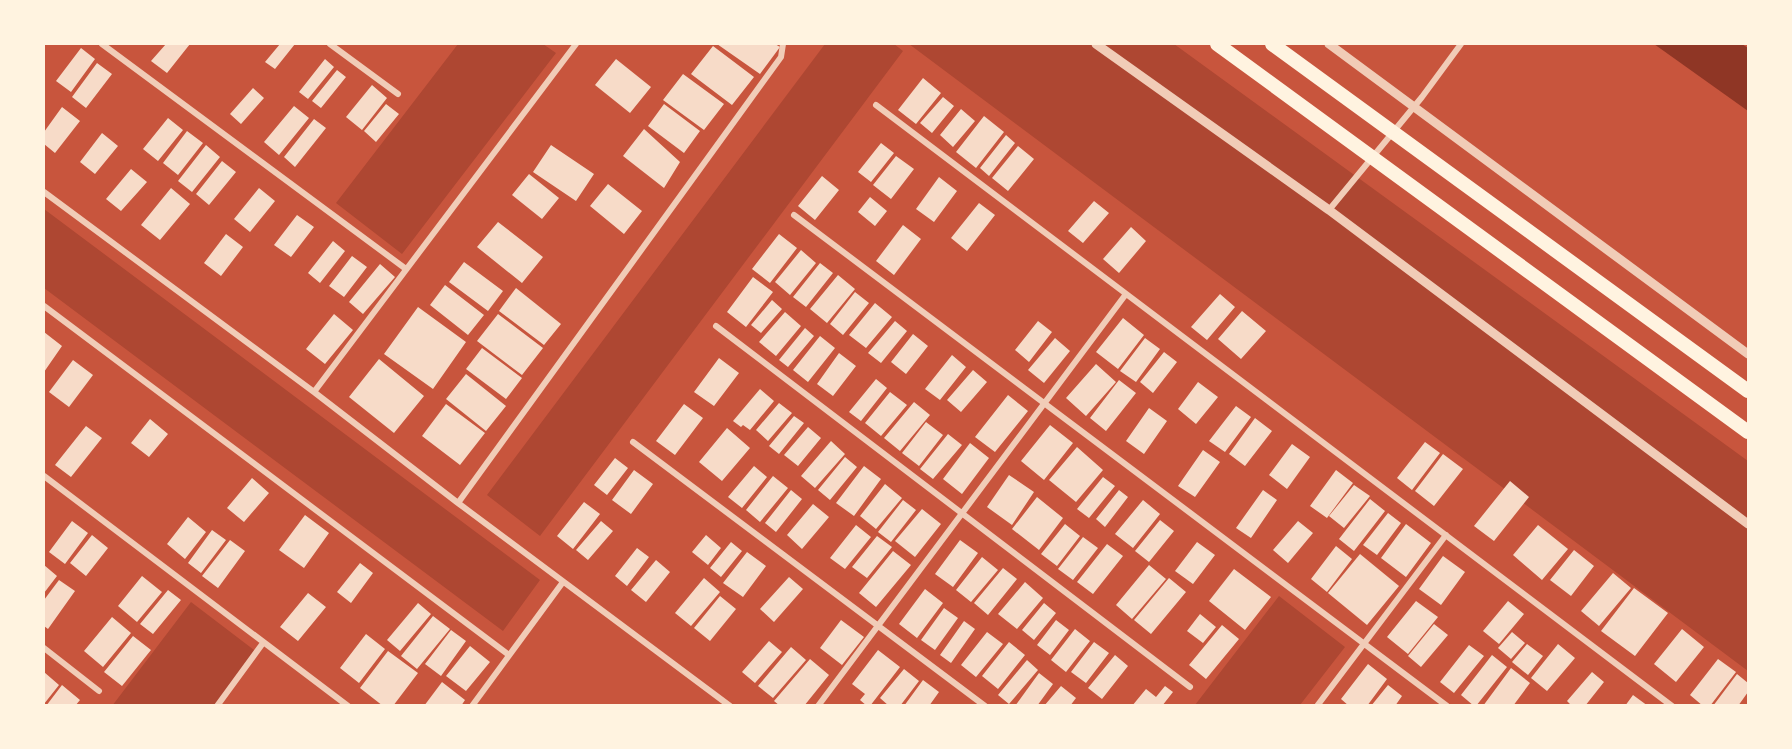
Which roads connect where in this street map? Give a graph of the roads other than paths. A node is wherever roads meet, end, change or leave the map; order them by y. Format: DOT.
graph roads {
  1 [pos="102,44"];
  2 [pos="115,44"];
  3 [pos="330,44"];
  4 [pos="783,44"];
  5 [pos="1096,44"];
  6 [pos="1216,44"];
  7 [pos="1272,44"];
  8 [pos="1329,44"];
  9 [pos="1461,44"];
  10 [pos="572,45"];
  11 [pos="110,50"];
  12 [pos="398,94"];
  13 [pos="876,105"];
  14 [pos="1414,106"];
  15 [pos="44,192"];
  16 [pos="1329,210"];
  17 [pos="794,215"];
  18 [pos="406,269"];
  19 [pos="1126,294"];
  20 [pos="44,306"];
  21 [pos="716,326"];
  22 [pos="1749,354"];
  23 [pos="1749,391"];
  24 [pos="314,392"];
  25 [pos="1044,403"];
  26 [pos="1749,432"];
  27 [pos="633,442"];
  28 [pos="44,476"];
  29 [pos="458,503"];
  30 [pos="962,513"];
  31 [pos="1749,524"];
  32 [pos="1446,535"];
  33 [pos="563,582"];
  34 [pos="878,625"];
  35 [pos="263,643"];
  36 [pos="1364,643"];
  37 [pos="44,648"];
  38 [pos="509,655"];
  39 [pos="1190,687"];
  40 [pos="99,691"];
  41 [pos="217,705"];
  42 [pos="348,705"];
  43 [pos="472,705"];
  44 [pos="730,705"];
  45 [pos="818,705"];
  46 [pos="985,705"];
  47 [pos="1317,705"];
  48 [pos="1447,705"];
  49 [pos="1672,705"];
  1 -- 11 [label="street"];
  2 -- 11 [label="street"];
  3 -- 12 [label="street"];
  4 -- 29 [label="street"];
  5 -- 16 [label="street"];
  6 -- 26 [label="highway"];
  7 -- 23 [label="highway"];
  8 -- 14 [label="street"];
  9 -- 14 [label="street"];
  10 -- 18 [label="street"];
  11 -- 18 [label="street"];
  13 -- 19 [label="street"];
  14 -- 16 [label="street"];
  14 -- 22 [label="street"];
  15 -- 24 [label="street"];
  16 -- 31 [label="street"];
  17 -- 25 [label="street"];
  18 -- 24 [label="street"];
  19 -- 25 [label="street"];
  19 -- 32 [label="street"];
  20 -- 38 [label="street"];
  21 -- 30 [label="street"];
  24 -- 29 [label="street"];
  25 -- 30 [label="street"];
  25 -- 36 [label="street"];
  27 -- 34 [label="street"];
  28 -- 35 [label="street"];
  29 -- 33 [label="street"];
  30 -- 34 [label="street"];
  30 -- 39 [label="street"];
  32 -- 36 [label="street"];
  32 -- 49 [label="street"];
  33 -- 38 [label="street"];
  33 -- 44 [label="street"];
  34 -- 45 [label="street"];
  34 -- 46 [label="street"];
  35 -- 41 [label="street"];
  35 -- 42 [label="street"];
  36 -- 47 [label="street"];
  36 -- 48 [label="street"];
  37 -- 40 [label="street"];
  38 -- 43 [label="street"];
}
